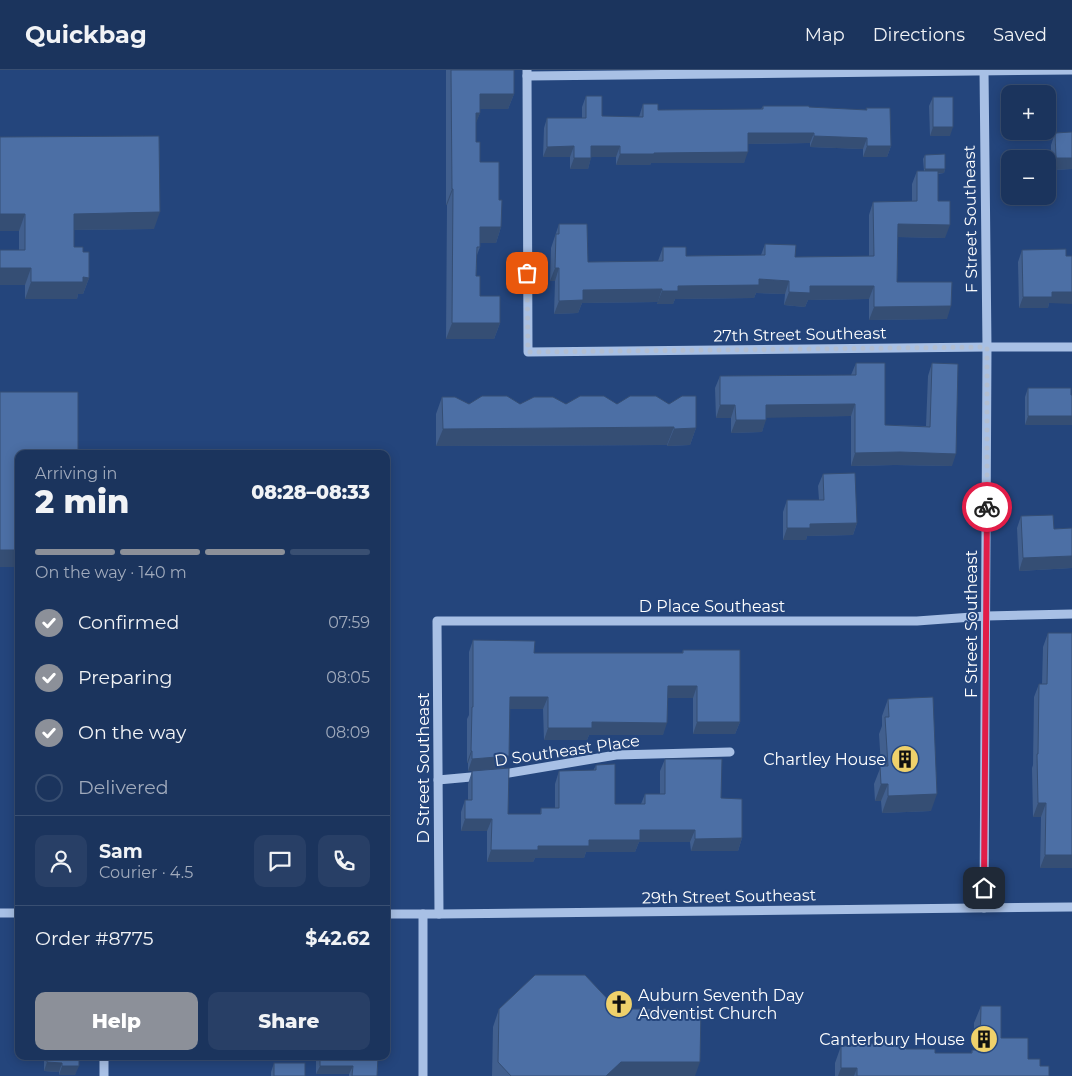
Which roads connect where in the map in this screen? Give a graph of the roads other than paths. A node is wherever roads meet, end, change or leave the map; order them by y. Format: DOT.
graph roads {
  1 [pos="984,70"];
  2 [pos="1072,70"];
  3 [pos="526,73"];
  4 [pos="987,347"];
  5 [pos="1072,347"];
  6 [pos="1072,614"];
  7 [pos="986,616"];
  8 [pos="437,621"];
  9 [pos="730,752"];
  10 [pos="438,780"];
  11 [pos="1072,907"];
  12 [pos="984,908"];
  13 [pos="0,913"];
  14 [pos="15,913"];
  15 [pos="390,914"];
  16 [pos="423,914"];
  17 [pos="439,914"];
  18 [pos="104,1060"];
  19 [pos="104,1076"];
  20 [pos="423,1076"];
  1 -- 2 [label="street"];
  1 -- 3 [label="street"];
  1 -- 4 [label="street, F Street Southeast"];
  3 -- 4 [label="street, 27th Street Southeast"];
  4 -- 5 [label="street, 27th Street Southeast"];
  4 -- 7 [label="street, F Street Southeast"];
  6 -- 7 [label="street, D Place Southeast"];
  7 -- 8 [label="street, D Place Southeast"];
  7 -- 12 [label="street, F Street Southeast"];
  8 -- 10 [label="street, D Street Southeast"];
  9 -- 10 [label="street, D Southeast Place"];
  10 -- 17 [label="street, D Street Southeast"];
  11 -- 12 [label="street, 29th Street Southeast"];
  12 -- 17 [label="street, 29th Street Southeast"];
  13 -- 14 [label="street"];
  15 -- 16 [label="street, 29th Street Southeast"];
  16 -- 17 [label="street, 29th Street Southeast"];
  16 -- 20 [label="street"];
  18 -- 19 [label="street"];
}
